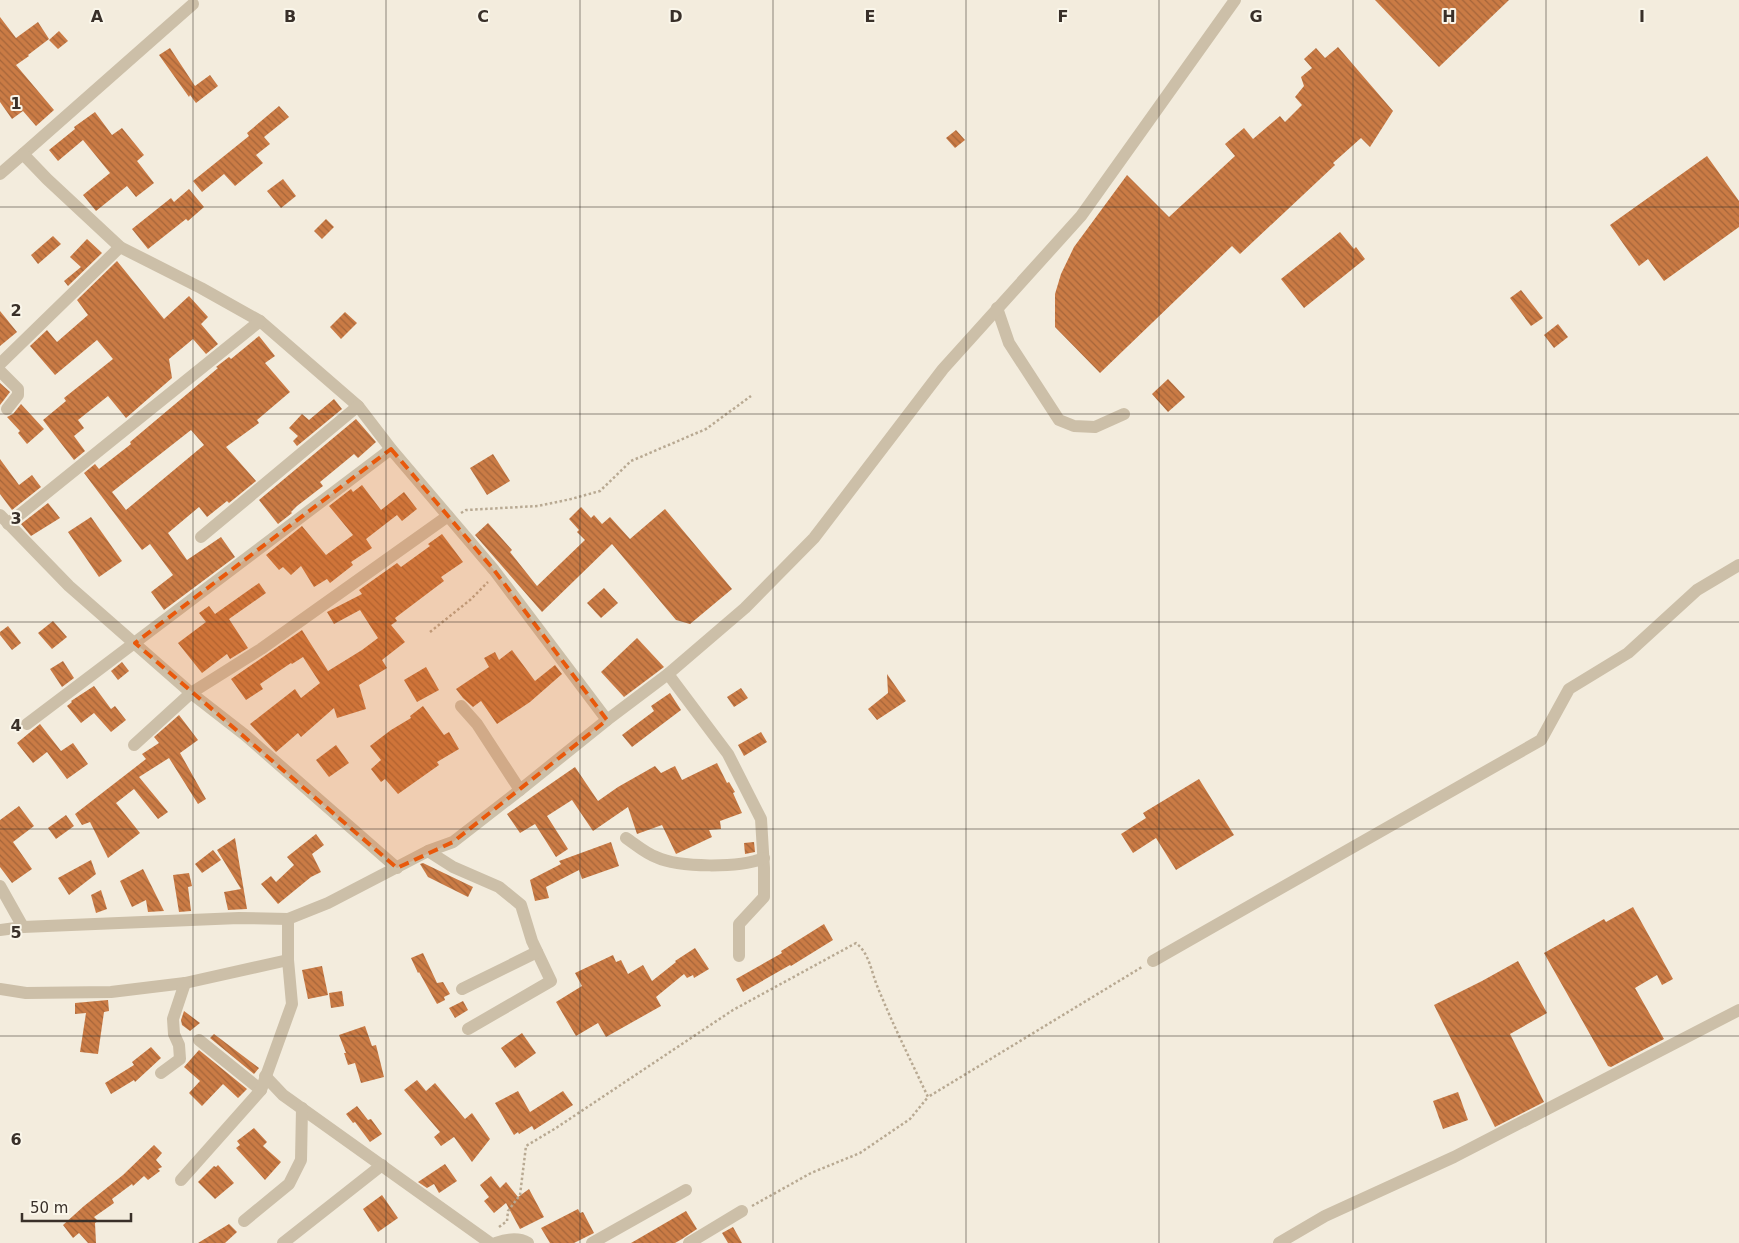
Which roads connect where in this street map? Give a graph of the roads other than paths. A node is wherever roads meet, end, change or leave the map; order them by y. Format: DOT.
graph roads {
  1 [pos="1236,0"];
  2 [pos="193,4"];
  3 [pos="23,154"];
  4 [pos="0,174"];
  5 [pos="120,247"];
  6 [pos="997,308"];
  7 [pos="260,322"];
  8 [pos="0,364"];
  9 [pos="0,372"];
  10 [pos="358,406"];
  11 [pos="7,409"];
  12 [pos="1124,414"];
  13 [pos="391,450"];
  14 [pos="450,518"];
  15 [pos="4,519"];
  16 [pos="201,537"];
  17 [pos="1739,565"];
  18 [pos="135,643"];
  19 [pos="668,674"];
  20 [pos="192,694"];
  21 [pos="461,706"];
  22 [pos="607,720"];
  23 [pos="27,724"];
  24 [pos="134,745"];
  25 [pos="520,790"];
  26 [pos="626,838"];
  27 [pos="428,851"];
  28 [pos="764,858"];
  29 [pos="397,868"];
  30 [pos="0,886"];
  31 [pos="288,919"];
  32 [pos="23,927"];
  33 [pos="0,930"];
  34 [pos="537,952"];
  35 [pos="739,956"];
  36 [pos="288,960"];
  37 [pos="1153,961"];
  38 [pos="185,983"];
  39 [pos="0,989"];
  40 [pos="462,989"];
  41 [pos="1739,1010"];
  42 [pos="468,1029"];
  43 [pos="199,1040"];
  44 [pos="161,1073"];
  45 [pos="265,1076"];
  46 [pos="261,1090"];
  47 [pos="302,1108"];
  48 [pos="382,1165"];
  49 [pos="181,1180"];
  50 [pos="686,1190"];
  51 [pos="742,1211"];
  52 [pos="244,1221"];
  53 [pos="487,1242"];
  54 [pos="283,1243"];
  55 [pos="528,1243"];
  56 [pos="592,1243"];
  57 [pos="689,1243"];
  58 [pos="1279,1243"];
  1 -- 6 [label="street"];
  2 -- 3 [label="street"];
  3 -- 4 [label="street"];
  3 -- 5 [label="street"];
  5 -- 7 [label="street"];
  5 -- 8 [label="street"];
  6 -- 12 [label="street"];
  6 -- 19 [label="street"];
  7 -- 10 [label="street"];
  7 -- 15 [label="street"];
  9 -- 11 [label="street"];
  10 -- 13 [label="street"];
  10 -- 16 [label="street"];
  13 -- 14 [label="street"];
  13 -- 18 [label="street"];
  14 -- 20 [label="street"];
  14 -- 22 [label="street"];
  15 -- 18 [label="street"];
  17 -- 37 [label="street"];
  18 -- 20 [label="street"];
  18 -- 23 [label="street"];
  19 -- 22 [label="street"];
  19 -- 28 [label="street"];
  20 -- 24 [label="street"];
  20 -- 29 [label="street"];
  21 -- 25 [label="street"];
  22 -- 25 [label="street"];
  25 -- 27 [label="street"];
  26 -- 28 [label="street"];
  27 -- 29 [label="street"];
  27 -- 34 [label="street"];
  28 -- 35 [label="street"];
  29 -- 31 [label="street"];
  30 -- 32 [label="street"];
  31 -- 32 [label="street"];
  31 -- 36 [label="street"];
  32 -- 33 [label="street"];
  34 -- 40 [label="street"];
  34 -- 42 [label="street"];
  36 -- 38 [label="street"];
  36 -- 45 [label="street"];
  38 -- 39 [label="street"];
  38 -- 44 [label="street"];
  41 -- 58 [label="street"];
  43 -- 46 [label="street"];
  45 -- 46 [label="street"];
  45 -- 47 [label="street"];
  46 -- 49 [label="street"];
  47 -- 48 [label="street"];
  47 -- 52 [label="street"];
  48 -- 53 [label="street"];
  48 -- 54 [label="street"];
  50 -- 56 [label="street"];
  51 -- 57 [label="street"];
  53 -- 55 [label="street"];
}
